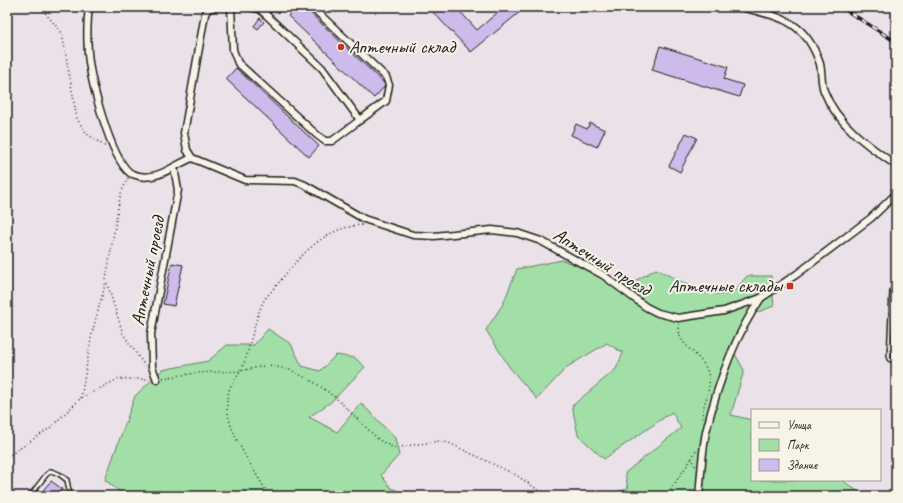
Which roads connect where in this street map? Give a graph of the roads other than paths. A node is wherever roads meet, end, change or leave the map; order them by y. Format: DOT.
graph roads {
  1 [pos="89,7"];
  2 [pos="215,7"];
  3 [pos="231,7"];
  4 [pos="250,7"];
  5 [pos="279,7"];
  6 [pos="312,7"];
  7 [pos="741,7"];
  8 [pos="260,9"];
  9 [pos="360,120"];
  10 [pos="192,158"];
  11 [pos="896,165"];
  12 [pos="174,167"];
  13 [pos="896,194"];
  14 [pos="896,281"];
  15 [pos="761,298"];
  16 [pos="896,362"];
  17 [pos="157,380"];
  18 [pos="30,496"];
  19 [pos="70,496"];
  20 [pos="699,496"];
  1 -- 12 [label="street"];
  2 -- 10 [label="street"];
  3 -- 9 [label="street"];
  4 -- 8 [label="street"];
  5 -- 8 [label="street"];
  6 -- 9 [label="street"];
  7 -- 11 [label="street"];
  8 -- 9 [label="street"];
  10 -- 12 [label="street"];
  10 -- 15 [label="street, Аптечный проезд"];
  12 -- 17 [label="street, Аптечный проезд"];
  13 -- 15 [label="street, Аптечный проезд"];
  14 -- 16 [label="lane"];
  15 -- 20 [label="street"];
  18 -- 19 [label="lane"];
}
